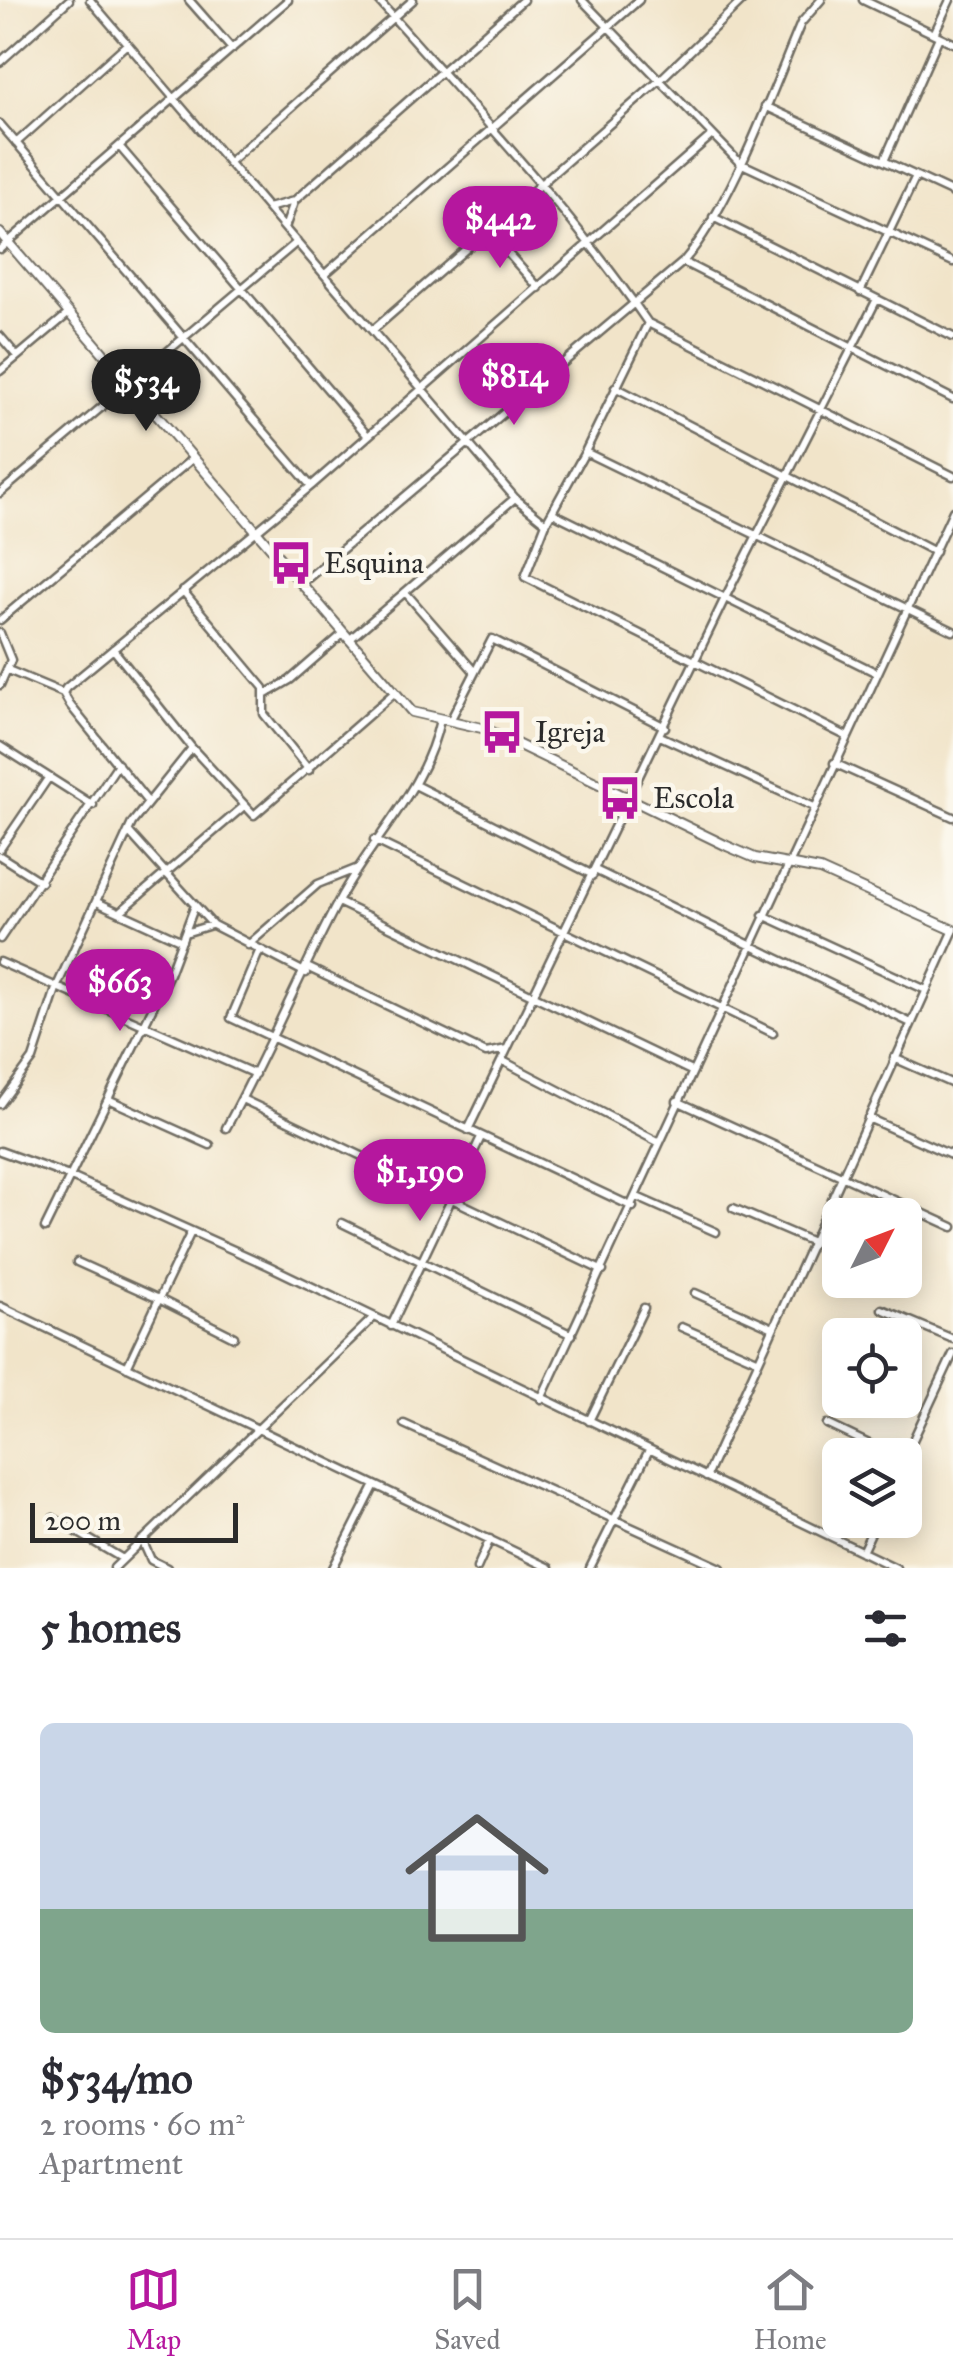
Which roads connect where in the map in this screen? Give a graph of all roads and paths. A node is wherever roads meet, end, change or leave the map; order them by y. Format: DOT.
graph roads {
  1 [pos="69,0"];
  2 [pos="90,0"];
  3 [pos="189,0"];
  4 [pos="288,0"];
  5 [pos="378,0"];
  6 [pos="413,0"];
  7 [pos="524,0"];
  8 [pos="582,0"];
  9 [pos="639,0"];
  10 [pos="743,0"];
  11 [pos="821,0"];
  12 [pos="863,0"];
  13 [pos="950,0"];
  14 [pos="393,17"];
  15 [pos="609,29"];
  16 [pos="936,35"];
  17 [pos="953,43"];
  18 [pos="127,44"];
  19 [pos="232,49"];
  20 [pos="0,62"];
  21 [pos="441,74"];
  22 [pos="660,80"];
  23 [pos="173,98"];
  24 [pos="765,106"];
  25 [pos="0,124"];
  26 [pos="491,130"];
  27 [pos="712,136"];
  28 [pos="16,142"];
  29 [pos="119,146"];
  30 [pos="884,161"];
  31 [pos="228,163"];
  32 [pos="740,163"];
  33 [pos="916,176"];
  34 [pos="539,184"];
  35 [pos="953,193"];
  36 [pos="63,197"];
  37 [pos="294,201"];
  38 [pos="268,208"];
  39 [pos="713,218"];
  40 [pos="284,228"];
  41 [pos="486,230"];
  42 [pos="0,232"];
  43 [pos="887,234"];
  44 [pos="8,242"];
  45 [pos="297,242"];
  46 [pos="589,246"];
  47 [pos="0,249"];
  48 [pos="683,262"];
  49 [pos="953,262"];
  50 [pos="325,274"];
  51 [pos="540,288"];
  52 [pos="240,291"];
  53 [pos="860,292"];
  54 [pos="634,299"];
  55 [pos="876,300"];
  56 [pos="68,314"];
  57 [pos="648,323"];
  58 [pos="372,330"];
  59 [pos="0,336"];
  60 [pos="953,338"];
  61 [pos="184,341"];
  62 [pos="852,348"];
  63 [pos="17,356"];
  64 [pos="0,371"];
  65 [pos="129,385"];
  66 [pos="615,387"];
  67 [pos="423,388"];
  68 [pos="953,399"];
  69 [pos="821,412"];
  70 [pos="367,434"];
  71 [pos="471,442"];
  72 [pos="585,452"];
  73 [pos="192,459"];
  74 [pos="791,474"];
  75 [pos="953,476"];
  76 [pos="311,486"];
  77 [pos="0,493"];
  78 [pos="515,498"];
  79 [pos="953,511"];
  80 [pos="553,513"];
  81 [pos="951,522"];
  82 [pos="546,523"];
  83 [pos="254,531"];
  84 [pos="758,535"];
  85 [pos="935,552"];
  86 [pos="301,584"];
  87 [pos="183,591"];
  88 [pos="405,592"];
  89 [pos="726,598"];
  90 [pos="909,611"];
  91 [pos="0,620"];
  92 [pos="953,631"];
  93 [pos="0,633"];
  94 [pos="346,636"];
  95 [pos="113,649"];
  96 [pos="696,662"];
  97 [pos="8,670"];
  98 [pos="473,670"];
  99 [pos="877,674"];
  100 [pos="0,685"];
  101 [pos="63,693"];
  102 [pos="266,694"];
  103 [pos="394,694"];
  104 [pos="451,719"];
  105 [pos="440,720"];
  106 [pos="665,727"];
  107 [pos="660,736"];
  108 [pos="846,736"];
  109 [pos="0,746"];
  110 [pos="192,748"];
  111 [pos="118,764"];
  112 [pos="834,764"];
  113 [pos="309,770"];
  114 [pos="49,777"];
  115 [pos="414,785"];
  116 [pos="630,798"];
  117 [pos="147,801"];
  118 [pos="93,805"];
  119 [pos="244,806"];
  120 [pos="814,807"];
  121 [pos="953,817"];
  122 [pos="128,832"];
  123 [pos="374,840"];
  124 [pos="0,852"];
  125 [pos="788,865"];
  126 [pos="358,868"];
  127 [pos="594,873"];
  128 [pos="166,874"];
  129 [pos="41,882"];
  130 [pos="99,902"];
  131 [pos="338,902"];
  132 [pos="194,908"];
  133 [pos="120,912"];
  134 [pos="763,915"];
  135 [pos="213,925"];
  136 [pos="953,931"];
  137 [pos="188,932"];
  138 [pos="563,933"];
  139 [pos="0,939"];
  140 [pos="182,941"];
  141 [pos="248,945"];
  142 [pos="751,945"];
  143 [pos="259,952"];
  144 [pos="0,962"];
  145 [pos="307,971"];
  146 [pos="57,986"];
  147 [pos="926,990"];
  148 [pos="531,997"];
  149 [pos="722,1007"];
  150 [pos="911,1023"];
  151 [pos="145,1025"];
  152 [pos="773,1033"];
  153 [pos="272,1038"];
  154 [pos="508,1049"];
  155 [pos="486,1054"];
  156 [pos="894,1058"];
  157 [pos="502,1060"];
  158 [pos="691,1071"];
  159 [pos="254,1074"];
  160 [pos="496,1074"];
  161 [pos="953,1084"];
  162 [pos="242,1099"];
  163 [pos="110,1100"];
  164 [pos="677,1101"];
  165 [pos="0,1104"];
  166 [pos="868,1118"];
  167 [pos="226,1128"];
  168 [pos="468,1130"];
  169 [pos="481,1136"];
  170 [pos="658,1142"];
  171 [pos="210,1146"];
  172 [pos="0,1151"];
  173 [pos="953,1156"];
  174 [pos="840,1175"];
  175 [pos="69,1176"];
  176 [pos="637,1196"];
  177 [pos="451,1199"];
  178 [pos="633,1208"];
  179 [pos="732,1208"];
  180 [pos="342,1223"];
  181 [pos="953,1227"];
  182 [pos="45,1228"];
  183 [pos="191,1232"];
  184 [pos="716,1232"];
  185 [pos="810,1242"];
  186 [pos="77,1262"];
  187 [pos="421,1263"];
  188 [pos="604,1272"];
  189 [pos="695,1293"];
  190 [pos="159,1299"];
  191 [pos="0,1306"];
  192 [pos="644,1308"];
  193 [pos="882,1309"];
  194 [pos="373,1318"];
  195 [pos="391,1326"];
  196 [pos="681,1327"];
  197 [pos="772,1327"];
  198 [pos="572,1335"];
  199 [pos="234,1337"];
  200 [pos="953,1339"];
  201 [pos="953,1354"];
  202 [pos="757,1360"];
  203 [pos="127,1367"];
  204 [pos="542,1399"];
  205 [pos="589,1421"];
  206 [pos="404,1424"];
  207 [pos="827,1424"];
  208 [pos="256,1430"];
  209 [pos="856,1438"];
  210 [pos="914,1438"];
  211 [pos="649,1450"];
  212 [pos="706,1477"];
  213 [pos="374,1487"];
  214 [pos="52,1518"];
  215 [pos="612,1521"];
  216 [pos="869,1538"];
  217 [pos="490,1539"];
  218 [pos="142,1540"];
  219 [pos="130,1552"];
  220 [pos="862,1552"];
  221 [pos="123,1559"];
  222 [pos="151,1560"];
  223 [pos="114,1568"];
  224 [pos="167,1568"];
  225 [pos="334,1568"];
  226 [pos="478,1568"];
  227 [pos="549,1568"];
  228 [pos="590,1568"];
  229 [pos="721,1568"];
  230 [pos="896,1568"];
  1 -- 20 [label="street"];
  2 -- 18 [label="street"];
  3 -- 19 [label="street"];
  4 -- 19 [label="street"];
  5 -- 14 [label="street"];
  6 -- 14 [label="street"];
  7 -- 21 [label="street"];
  8 -- 15 [label="street"];
  9 -- 15 [label="street"];
  10 -- 22 [label="street"];
  11 -- 24 [label="street"];
  12 -- 16 [label="street"];
  13 -- 16 [label="street"];
  14 -- 21 [label="street"];
  14 -- 31 [label="street"];
  15 -- 22 [label="street"];
  15 -- 26 [label="street"];
  16 -- 17 [label="street"];
  16 -- 30 [label="street"];
  18 -- 23 [label="street"];
  18 -- 28 [label="street"];
  19 -- 23 [label="street"];
  21 -- 26 [label="street"];
  21 -- 37 [label="street"];
  22 -- 27 [label="street"];
  22 -- 34 [label="street"];
  23 -- 29 [label="street"];
  23 -- 31 [label="street"];
  24 -- 30 [label="street"];
  24 -- 32 [label="street"];
  25 -- 28 [label="street"];
  26 -- 34 [label="street"];
  26 -- 50 [label="street"];
  27 -- 32 [label="street"];
  27 -- 46 [label="street"];
  28 -- 36 [label="street"];
  29 -- 36 [label="street"];
  29 -- 52 [label="street"];
  30 -- 33 [label="street"];
  31 -- 38 [label="street"];
  32 -- 39 [label="street"];
  32 -- 43 [label="street"];
  33 -- 35 [label="street"];
  33 -- 43 [label="street"];
  34 -- 41 [label="street"];
  34 -- 46 [label="street"];
  36 -- 44 [label="street"];
  36 -- 61 [label="street"];
  37 -- 38 [label="street"];
  37 -- 40 [label="street"];
  38 -- 40 [label="street"];
  39 -- 48 [label="street"];
  39 -- 53 [label="street"];
  40 -- 45 [label="street"];
  41 -- 51 [label="street"];
  41 -- 58 [label="street"];
  42 -- 44 [label="street"];
  43 -- 49 [label="street"];
  43 -- 53 [label="street"];
  44 -- 47 [label="street"];
  44 -- 56 [label="street"];
  45 -- 50 [label="street"];
  45 -- 52 [label="street"];
  46 -- 51 [label="street"];
  46 -- 54 [label="street"];
  48 -- 54 [label="street"];
  48 -- 62 [label="street"];
  50 -- 58 [label="street"];
  51 -- 67 [label="street"];
  52 -- 61 [label="street"];
  52 -- 70 [label="street"];
  53 -- 55 [label="street"];
  54 -- 57 [label="street"];
  54 -- 71 [label="street"];
  55 -- 60 [label="street"];
  55 -- 62 [label="street"];
  56 -- 63 [label="street"];
  56 -- 65 [label="street"];
  57 -- 66 [label="street"];
  57 -- 69 [label="street"];
  58 -- 67 [label="street"];
  59 -- 63 [label="street"];
  61 -- 65 [label="street"];
  61 -- 76 [label="street"];
  62 -- 68 [label="street"];
  62 -- 69 [label="street"];
  63 -- 64 [label="street"];
  65 -- 73 [label="street"];
  65 -- 77 [label="street"];
  66 -- 72 [label="street"];
  66 -- 74 [label="street"];
  67 -- 70 [label="street"];
  67 -- 71 [label="street"];
  69 -- 74 [label="street"];
  69 -- 75 [label="street"];
  70 -- 76 [label="street"];
  71 -- 78 [label="street"];
  71 -- 86 [label="street"];
  72 -- 80 [label="street"];
  72 -- 84 [label="street"];
  73 -- 83 [label="street"];
  73 -- 91 [label="street"];
  74 -- 84 [label="street"];
  74 -- 85 [label="street"];
  76 -- 83 [label="street"];
  78 -- 82 [label="street"];
  78 -- 88 [label="street"];
  79 -- 81 [label="street"];
  80 -- 82 [label="street"];
  80 -- 89 [label="street"];
  81 -- 85 [label="street"];
  82 -- 96 [label="street"];
  83 -- 86 [label="street"];
  83 -- 87 [label="street"];
  84 -- 89 [label="street"];
  84 -- 90 [label="street"];
  85 -- 90 [label="street"];
  86 -- 94 [label="street"];
  87 -- 95 [label="street"];
  87 -- 102 [label="street"];
  88 -- 94 [label="street"];
  88 -- 98 [label="street"];
  89 -- 96 [label="street"];
  89 -- 99 [label="street"];
  90 -- 92 [label="street"];
  90 -- 99 [label="street"];
  93 -- 97 [label="street"];
  94 -- 102 [label="street"];
  94 -- 103 [label="street"];
  95 -- 101 [label="street"];
  95 -- 110 [label="street"];
  96 -- 106 [label="street"];
  96 -- 108 [label="street"];
  97 -- 100 [label="street"];
  97 -- 101 [label="street"];
  98 -- 104 [label="street"];
  98 -- 106 [label="street"];
  99 -- 108 [label="street"];
  101 -- 111 [label="street"];
  102 -- 113 [label="street"];
  103 -- 105 [label="street"];
  103 -- 113 [label="street"];
  104 -- 105 [label="street"];
  104 -- 116 [label="street"];
  105 -- 115 [label="street"];
  106 -- 107 [label="street"];
  107 -- 116 [label="street"];
  107 -- 120 [label="street"];
  108 -- 112 [label="street"];
  109 -- 114 [label="street"];
  110 -- 117 [label="street"];
  110 -- 119 [label="street"];
  111 -- 117 [label="street"];
  111 -- 118 [label="street"];
  112 -- 120 [label="street"];
  112 -- 121 [label="street"];
  113 -- 119 [label="street"];
  114 -- 118 [label="street"];
  114 -- 124 [label="street"];
  115 -- 123 [label="street"];
  115 -- 127 [label="street"];
  116 -- 125 [label="street"];
  116 -- 127 [label="street"];
  117 -- 122 [label="street"];
  118 -- 129 [label="street"];
  119 -- 128 [label="street"];
  120 -- 125 [label="street"];
  122 -- 128 [label="street"];
  122 -- 130 [label="street"];
  123 -- 126 [label="street"];
  123 -- 138 [label="street"];
  124 -- 129 [label="street"];
  125 -- 134 [label="street"];
  125 -- 136 [label="street"];
  126 -- 131 [label="street"];
  126 -- 141 [label="street"];
  127 -- 138 [label="street"];
  127 -- 142 [label="street"];
  128 -- 132 [label="street"];
  128 -- 133 [label="street"];
  129 -- 139 [label="street"];
  130 -- 133 [label="street"];
  130 -- 146 [label="street"];
  131 -- 145 [label="street"];
  131 -- 148 [label="street"];
  132 -- 135 [label="street"];
  132 -- 137 [label="street"];
  133 -- 140 [label="street"];
  134 -- 142 [label="street"];
  134 -- 147 [label="street"];
  135 -- 137 [label="street"];
  135 -- 141 [label="street"];
  136 -- 147 [label="street"];
  137 -- 140 [label="street"];
  138 -- 148 [label="street"];
  138 -- 149 [label="street"];
  140 -- 151 [label="street"];
  141 -- 143 [label="street"];
  142 -- 149 [label="street"];
  142 -- 150 [label="street"];
  143 -- 145 [label="street"];
  143 -- 153 [label="street"];
  144 -- 146 [label="street"];
  145 -- 153 [label="street"];
  145 -- 155 [label="street"];
  146 -- 151 [label="street"];
  146 -- 165 [label="street"];
  147 -- 150 [label="street"];
  148 -- 154 [label="street"];
  148 -- 158 [label="street"];
  149 -- 152 [label="street"];
  149 -- 158 [label="street"];
  150 -- 156 [label="street"];
  151 -- 159 [label="street"];
  151 -- 163 [label="street"];
  153 -- 159 [label="street"];
  153 -- 168 [label="street"];
  154 -- 155 [label="street"];
  154 -- 157 [label="street"];
  155 -- 160 [label="street"];
  156 -- 161 [label="street"];
  156 -- 166 [label="street"];
  157 -- 160 [label="street"];
  157 -- 170 [label="street"];
  158 -- 164 [label="street"];
  159 -- 162 [label="street"];
  160 -- 168 [label="street"];
  162 -- 167 [label="street"];
  162 -- 177 [label="street"];
  163 -- 171 [label="street"];
  163 -- 175 [label="street"];
  164 -- 170 [label="street"];
  164 -- 174 [label="street"];
  166 -- 173 [label="street"];
  166 -- 174 [label="street"];
  168 -- 169 [label="street"];
  169 -- 177 [label="street"];
  169 -- 178 [label="street"];
  170 -- 176 [label="street"];
  172 -- 175 [label="street"];
  174 -- 181 [label="street"];
  174 -- 185 [label="street"];
  175 -- 182 [label="street"];
  175 -- 183 [label="street"];
  176 -- 178 [label="street"];
  176 -- 184 [label="street"];
  177 -- 187 [label="street"];
  177 -- 188 [label="street"];
  178 -- 188 [label="street"];
  179 -- 185 [label="street"];
  180 -- 187 [label="street"];
  183 -- 190 [label="street"];
  183 -- 194 [label="street"];
  185 -- 197 [label="street"];
  186 -- 190 [label="street"];
  187 -- 195 [label="street"];
  187 -- 198 [label="street"];
  188 -- 198 [label="street"];
  189 -- 197 [label="street"];
  190 -- 199 [label="street"];
  190 -- 203 [label="street"];
  191 -- 203 [label="street"];
  192 -- 205 [label="street"];
  193 -- 200 [label="street"];
  194 -- 195 [label="street"];
  194 -- 208 [label="street"];
  195 -- 204 [label="street"];
  196 -- 202 [label="street"];
  197 -- 202 [label="street"];
  198 -- 204 [label="street"];
  201 -- 210 [label="street"];
  202 -- 212 [label="street"];
  203 -- 208 [label="street"];
  204 -- 205 [label="street"];
  205 -- 211 [label="street"];
  206 -- 215 [label="street"];
  207 -- 209 [label="street"];
  208 -- 213 [label="street"];
  208 -- 218 [label="street"];
  211 -- 212 [label="street"];
  211 -- 215 [label="street"];
  212 -- 220 [label="street"];
  213 -- 217 [label="street"];
  213 -- 225 [label="street"];
  214 -- 221 [label="street"];
  215 -- 228 [label="street"];
  215 -- 229 [label="street"];
  216 -- 220 [label="street"];
  217 -- 226 [label="street"];
  217 -- 227 [label="street"];
  218 -- 219 [label="street"];
  218 -- 222 [label="street"];
  219 -- 221 [label="street"];
  219 -- 222 [label="street"];
  220 -- 230 [label="street"];
  221 -- 223 [label="street"];
  222 -- 224 [label="street"];
}
